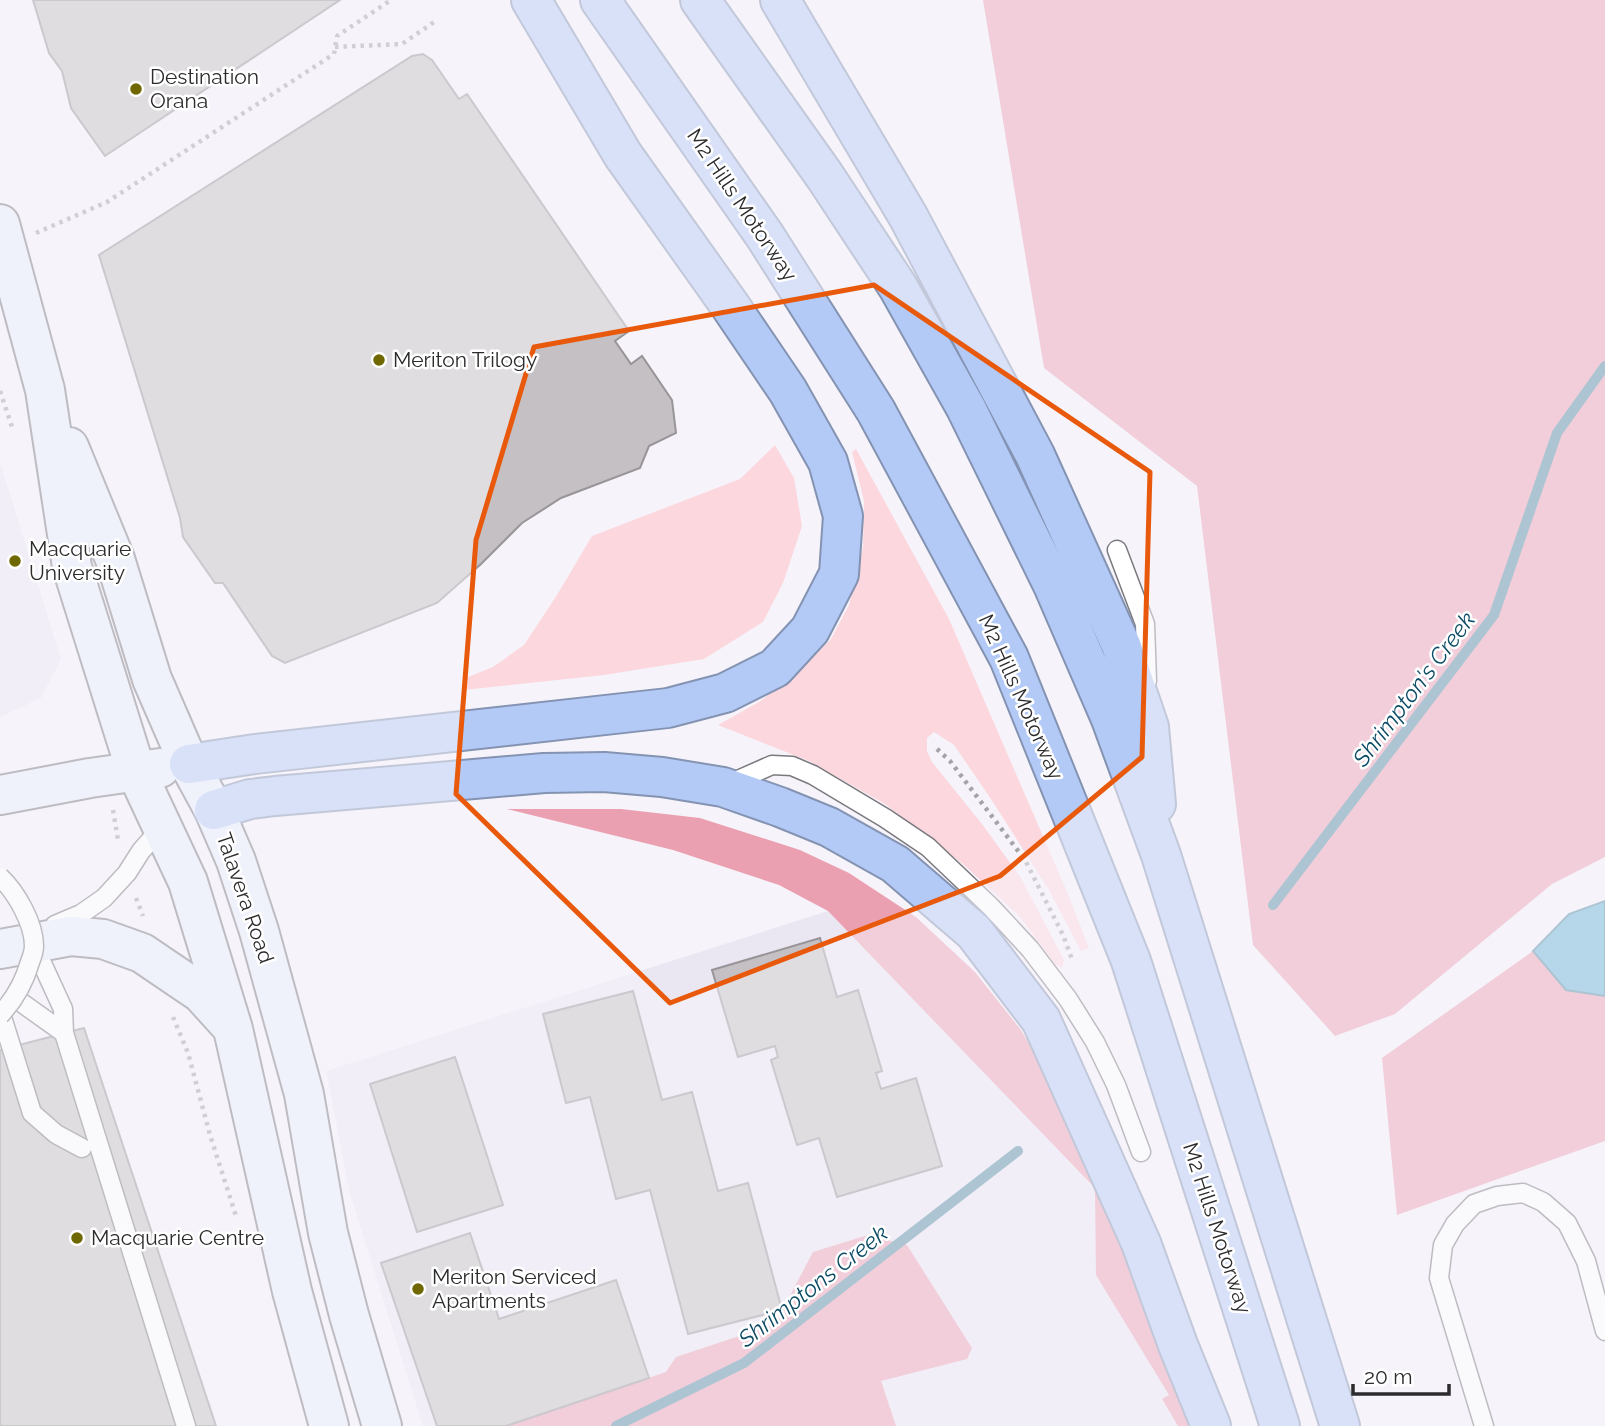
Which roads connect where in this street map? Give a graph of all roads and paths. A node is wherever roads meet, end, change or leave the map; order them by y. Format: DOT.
graph roads {
  1 [pos="391,0"];
  2 [pos="531,0"];
  3 [pos="600,0"];
  4 [pos="701,0"];
  5 [pos="780,0"];
  6 [pos="437,20"];
  7 [pos="335,47"];
  8 [pos="3,235"];
  9 [pos="45,390"];
  10 [pos="1117,550"];
  11 [pos="1149,727"];
  12 [pos="937,749"];
  13 [pos="189,764"];
  14 [pos="136,771"];
  15 [pos="723,787"];
  16 [pos="0,795"];
  17 [pos="113,807"];
  18 [pos="214,810"];
  19 [pos="163,826"];
  20 [pos="119,845"];
  21 [pos="1161,855"];
  22 [pos="0,877"];
  23 [pos="132,887"];
  24 [pos="145,923"];
  25 [pos="12,948"];
  26 [pos="15,998"];
  27 [pos="1068,999"];
  28 [pos="0,1014"];
  29 [pos="173,1016"];
  30 [pos="233,1029"];
  31 [pos="64,1033"];
  32 [pos="82,1148"];
  33 [pos="1141,1152"];
  34 [pos="240,1227"];
  35 [pos="1605,1331"];
  36 [pos="186,1426"];
  37 [pos="329,1426"];
  38 [pos="382,1426"];
  39 [pos="1211,1426"];
  40 [pos="1280,1426"];
  41 [pos="1340,1426"];
  42 [pos="1484,1426"];
  1 -- 7 [label="path"];
  2 -- 13 [label="highway"];
  3 -- 40 [label="highway, M2 Hills Motorway"];
  4 -- 21 [label="highway"];
  5 -- 11 [label="highway"];
  6 -- 7 [label="path"];
  7 -- 8 [label="path"];
  8 -- 9 [label="main road, Talavera Road"];
  9 -- 13 [label="main road, Talavera Road"];
  9 -- 14 [label="main road, Talavera Road"];
  10 -- 11 [label="lane"];
  11 -- 21 [label="highway"];
  12 -- 27 [label="path"];
  13 -- 14 [label="main road"];
  13 -- 18 [label="main road, Talavera Road"];
  14 -- 16 [label="main road"];
  14 -- 19 [label="main road, Talavera Road"];
  15 -- 18 [label="highway"];
  15 -- 27 [label="lane"];
  15 -- 39 [label="highway"];
  17 -- 20 [label="path"];
  18 -- 19 [label="main road"];
  18 -- 38 [label="main road, Talavera Road"];
  19 -- 25 [label="lane"];
  19 -- 30 [label="main road, Talavera Road"];
  21 -- 41 [label="highway"];
  22 -- 25 [label="lane, bridge"];
  23 -- 24 [label="path"];
  25 -- 26 [label="lane, bridge"];
  25 -- 30 [label="main road"];
  25 -- 31 [label="lane"];
  26 -- 28 [label="lane, bridge"];
  26 -- 31 [label="lane"];
  27 -- 33 [label="lane"];
  28 -- 32 [label="lane"];
  29 -- 34 [label="path"];
  30 -- 37 [label="main road, Talavera Road"];
  31 -- 36 [label="lane"];
  35 -- 42 [label="lane"];
}
